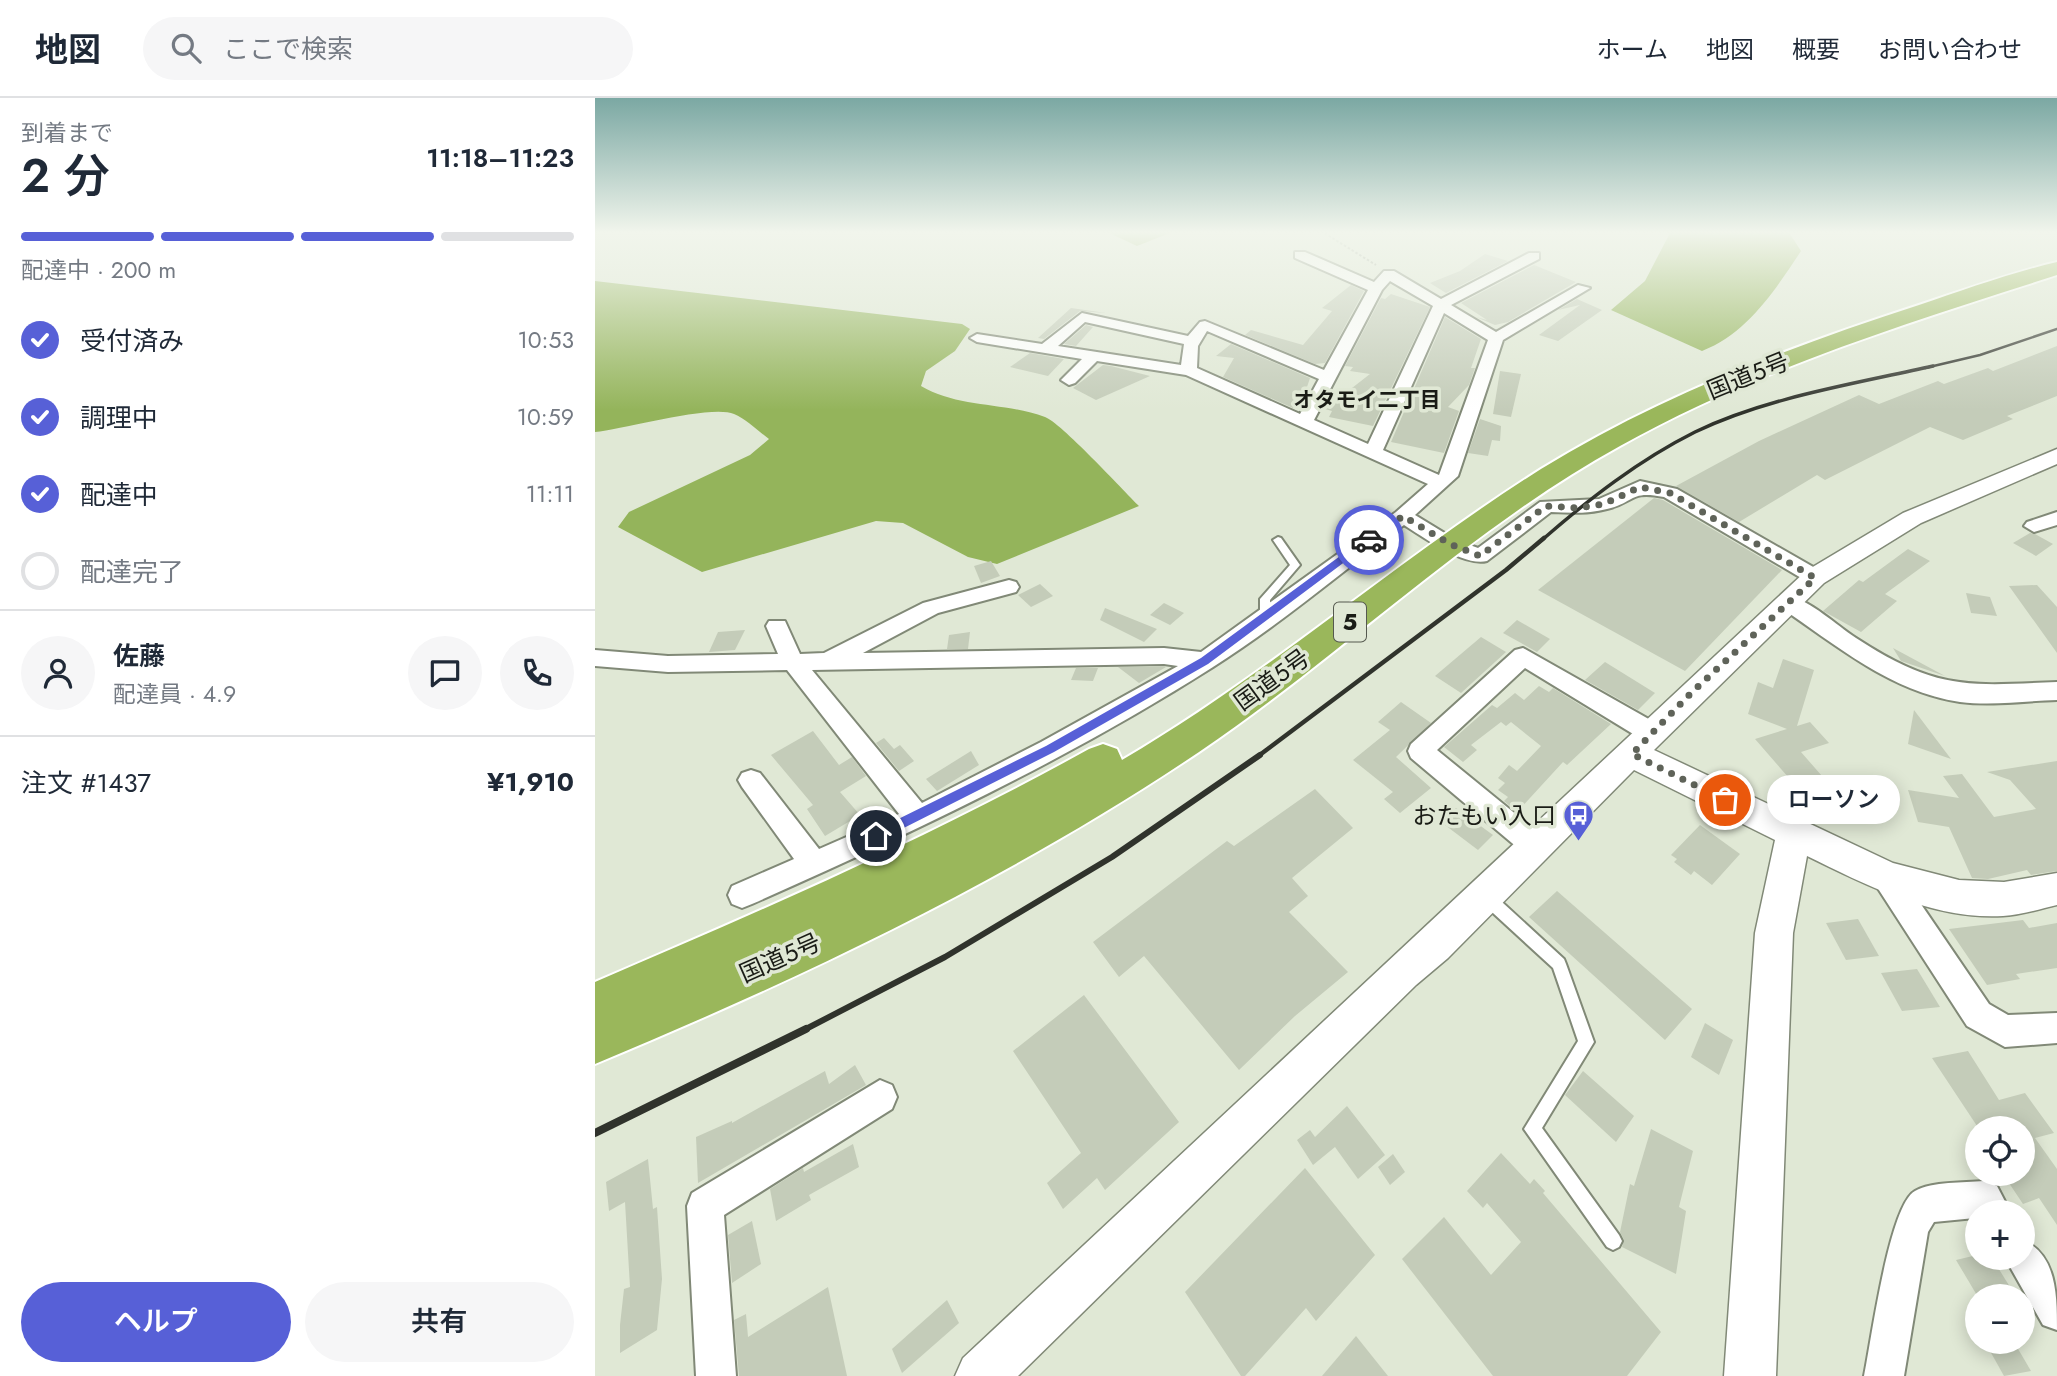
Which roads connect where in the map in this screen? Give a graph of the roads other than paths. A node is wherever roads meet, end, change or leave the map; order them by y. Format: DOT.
graph roads {
  1 [pos="1375,291"];
  2 [pos="1417,291"];
  3 [pos="1468,291"];
  4 [pos="1578,291"];
  5 [pos="1954,291"];
  6 [pos="1991,291"];
  7 [pos="1441,305"];
  8 [pos="977,338"];
  9 [pos="1496,338"];
  10 [pos="1190,341"];
  11 [pos="1045,349"];
  12 [pos="1093,357"];
  13 [pos="1190,370"];
  14 [pos="1327,377"];
  15 [pos="1069,380"];
  16 [pos="1304,422"];
  17 [pos="1373,452"];
  18 [pos="2057,456"];
  19 [pos="1441,483"];
  20 [pos="2057,517"];
  21 [pos="2033,526"];
  22 [pos="1429,531"];
  23 [pos="1278,540"];
  24 [pos="1815,578"];
  25 [pos="1009,587"];
  26 [pos="1788,602"];
  27 [pos="1265,619"];
  28 [pos="777,626"];
  29 [pos="595,658"];
  30 [pos="829,661"];
  31 [pos="1205,661"];
  32 [pos="792,662"];
  33 [pos="2057,691"];
  34 [pos="1642,743"];
  35 [pos="751,780"];
  36 [pos="918,818"];
  37 [pos="1794,834"];
  38 [pos="1535,846"];
  39 [pos="814,864"];
  40 [pos="1887,878"];
  41 [pos="2057,889"];
  42 [pos="742,895"];
  43 [pos="1483,895"];
  44 [pos="595,1006"];
  45 [pos="2056,1028"];
  46 [pos="595,1039"];
  47 [pos="880,1097"];
  48 [pos="1965,1201"];
  49 [pos="1613,1241"];
  50 [pos="2031,1270"];
  51 [pos="2057,1311"];
  52 [pos="716,1376"];
  53 [pos="981,1376"];
  54 [pos="1750,1376"];
  55 [pos="1884,1376"];
  1 -- 14 [label="street"];
  2 -- 7 [label="street"];
  3 -- 7 [label="street"];
  4 -- 9 [label="street"];
  5 -- 22 [label="highway, 国道5号 / 5"];
  6 -- 22 [label="highway, 国道5号 / 5"];
  7 -- 9 [label="street"];
  7 -- 17 [label="street"];
  8 -- 11 [label="street"];
  9 -- 19 [label="street"];
  10 -- 11 [label="street"];
  10 -- 13 [label="street"];
  10 -- 14 [label="street"];
  11 -- 12 [label="street"];
  12 -- 13 [label="street"];
  12 -- 15 [label="street"];
  13 -- 16 [label="street"];
  14 -- 16 [label="street"];
  16 -- 17 [label="street"];
  17 -- 19 [label="street"];
  18 -- 24 [label="street"];
  19 -- 22 [label="street"];
  20 -- 21 [label="street"];
  22 -- 24 [label="street"];
  22 -- 27 [label="street"];
  22 -- 44 [label="highway, 国道5号 / 5"];
  22 -- 46 [label="highway, 国道5号 / 5"];
  23 -- 27 [label="lane"];
  24 -- 26 [label="street"];
  25 -- 30 [label="street"];
  26 -- 33 [label="street"];
  26 -- 34 [label="street"];
  27 -- 31 [label="street"];
  28 -- 32 [label="street"];
  29 -- 32 [label="street"];
  30 -- 31 [label="street"];
  30 -- 32 [label="street"];
  31 -- 36 [label="street"];
  32 -- 36 [label="street"];
  34 -- 37 [label="street"];
  34 -- 38 [label="street"];
  34 -- 38 [label="street"];
  35 -- 39 [label="street"];
  36 -- 39 [label="street"];
  37 -- 40 [label="street"];
  37 -- 54 [label="street"];
  38 -- 43 [label="street"];
  39 -- 42 [label="street"];
  40 -- 41 [label="street"];
  40 -- 45 [label="street"];
  43 -- 49 [label="lane"];
  43 -- 53 [label="street"];
  47 -- 52 [label="street"];
  48 -- 55 [label="street"];
  50 -- 51 [label="street"];
}
